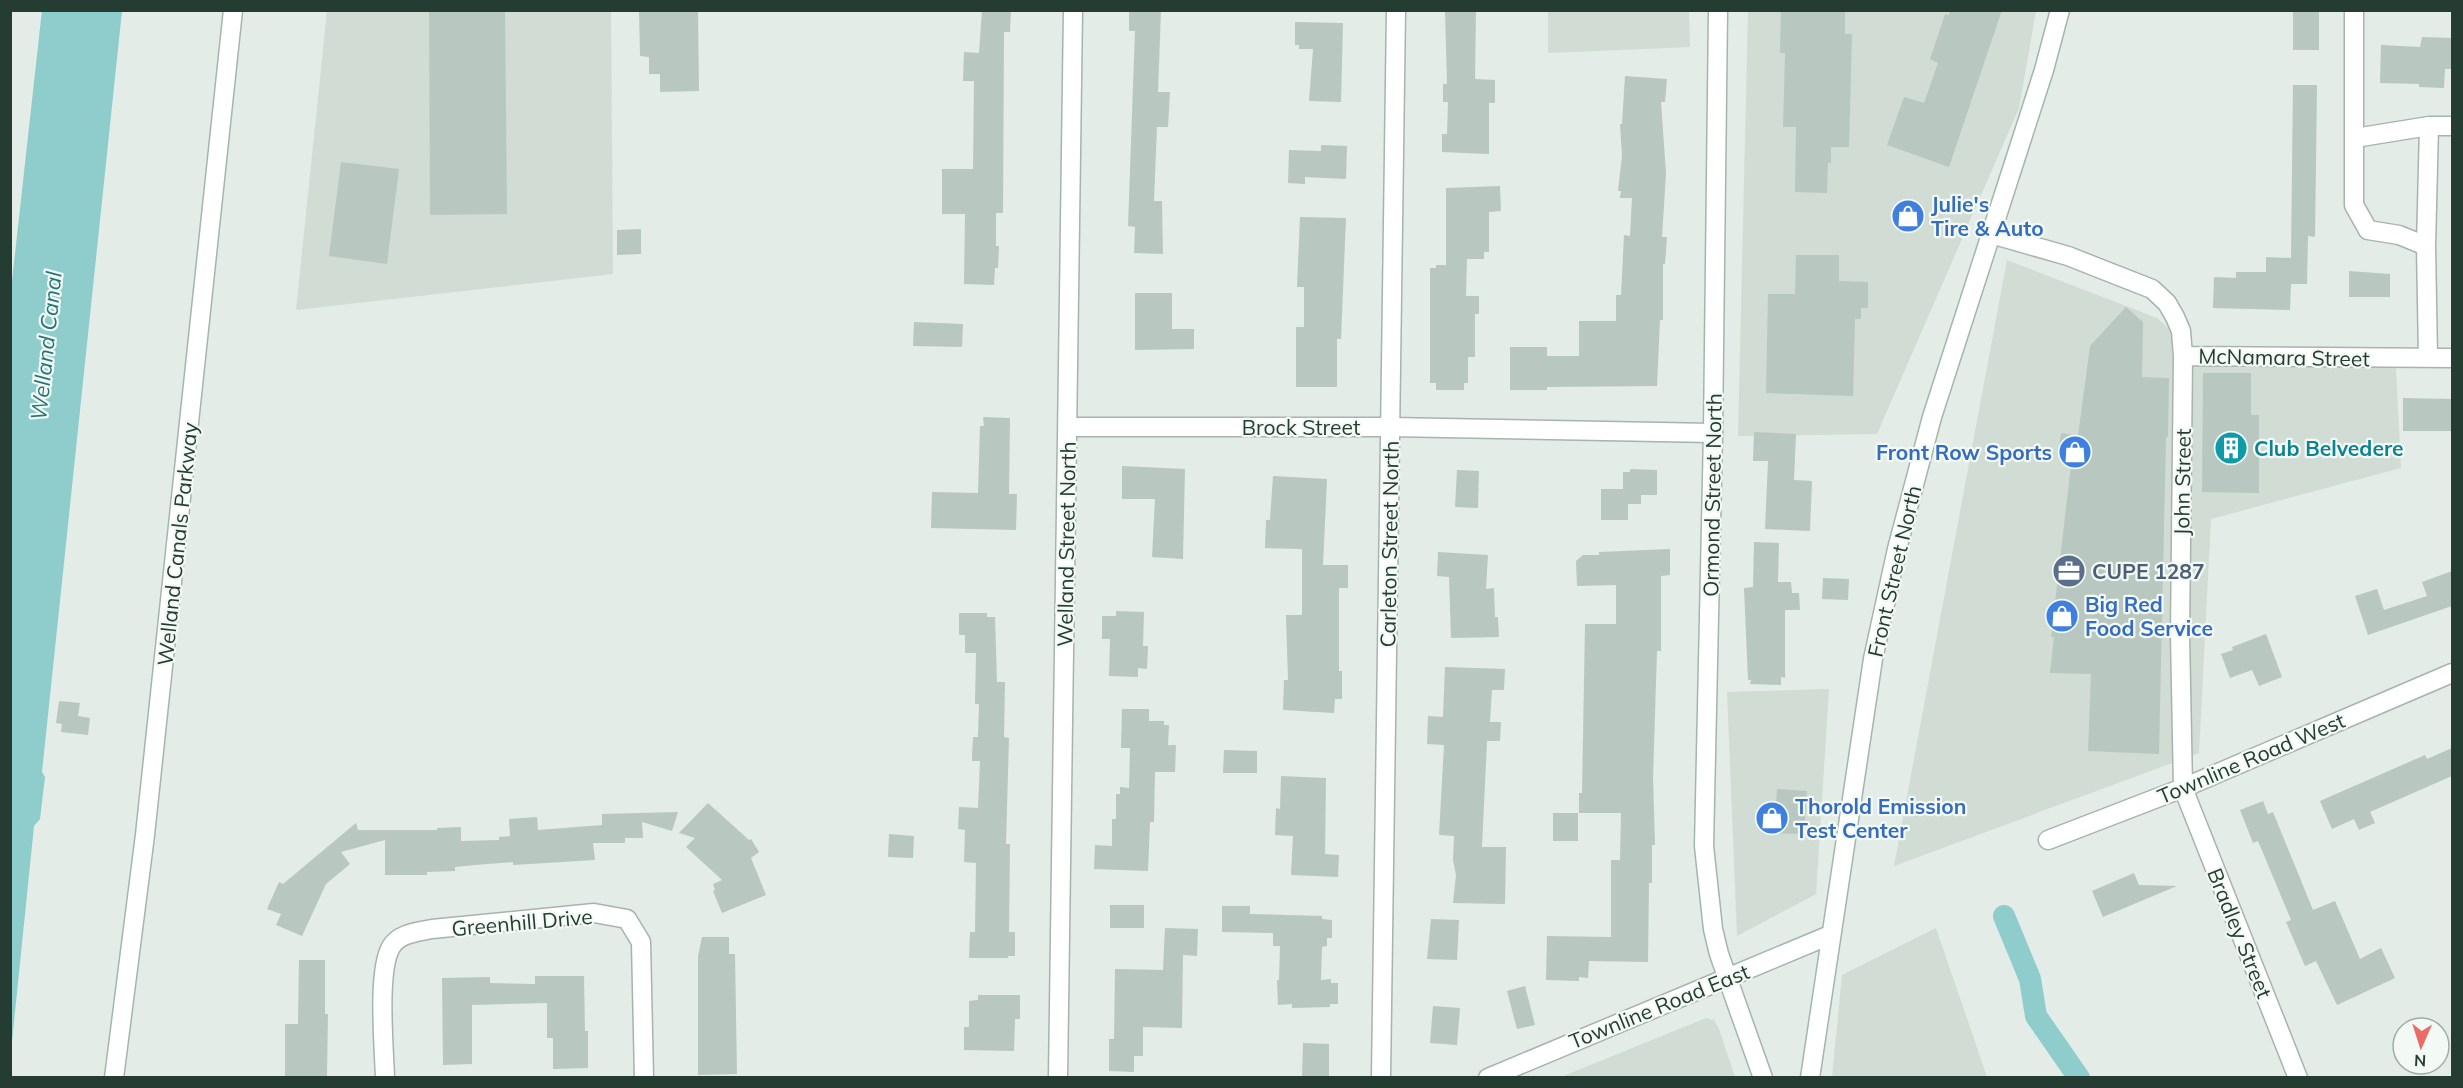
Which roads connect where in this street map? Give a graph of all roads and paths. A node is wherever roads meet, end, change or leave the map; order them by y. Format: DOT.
graph roads {
  1 [pos="233,10"];
  2 [pos="1073,10"];
  3 [pos="1396,10"];
  4 [pos="1718,10"];
  5 [pos="2060,10"];
  6 [pos="2354,12"];
  7 [pos="2428,126"];
  8 [pos="2452,126"];
  9 [pos="2355,138"];
  10 [pos="1991,234"];
  11 [pos="2426,246"];
  12 [pos="2183,356"];
  13 [pos="2428,358"];
  14 [pos="2452,358"];
  15 [pos="1068,427"];
  16 [pos="1390,427"];
  17 [pos="1713,433"];
  18 [pos="2452,673"];
  19 [pos="2183,788"];
  20 [pos="2048,840"];
  21 [pos="1830,935"];
  22 [pos="1727,978"];
  23 [pos="114,1077"];
  24 [pos="385,1077"];
  25 [pos="644,1077"];
  26 [pos="1058,1077"];
  27 [pos="1381,1077"];
  28 [pos="1488,1077"];
  29 [pos="1763,1077"];
  30 [pos="1810,1077"];
  31 [pos="2298,1077"];
  1 -- 23 [label="street, Welland Canals Parkway"];
  2 -- 15 [label="street, Welland Street North"];
  3 -- 16 [label="street, Carleton Street North"];
  4 -- 17 [label="street, Ormond Street North"];
  5 -- 10 [label="street, Front Street North"];
  6 -- 9 [label="street"];
  7 -- 8 [label="street"];
  7 -- 9 [label="street"];
  7 -- 11 [label="street"];
  9 -- 11 [label="street"];
  10 -- 12 [label="street, McNamara Street"];
  10 -- 21 [label="street, Front Street North"];
  11 -- 13 [label="street"];
  12 -- 13 [label="street, McNamara Street"];
  12 -- 19 [label="street, John Street"];
  13 -- 14 [label="street, McNamara Street"];
  15 -- 16 [label="street, Brock Street"];
  15 -- 26 [label="street, Welland Street North"];
  16 -- 17 [label="street, Brock Street"];
  16 -- 27 [label="street, Carleton Street North"];
  17 -- 22 [label="street, Ormond Street North"];
  18 -- 19 [label="street, Townline Road West"];
  19 -- 20 [label="street, Townline Road West"];
  19 -- 31 [label="street, Bradley Street"];
  21 -- 22 [label="street, Townline Road East"];
  21 -- 30 [label="street, Front Street North"];
  22 -- 28 [label="street, Townline Road East"];
  22 -- 29 [label="street, Ormond Street North"];
  24 -- 25 [label="street, Greenhill Drive"];
}
